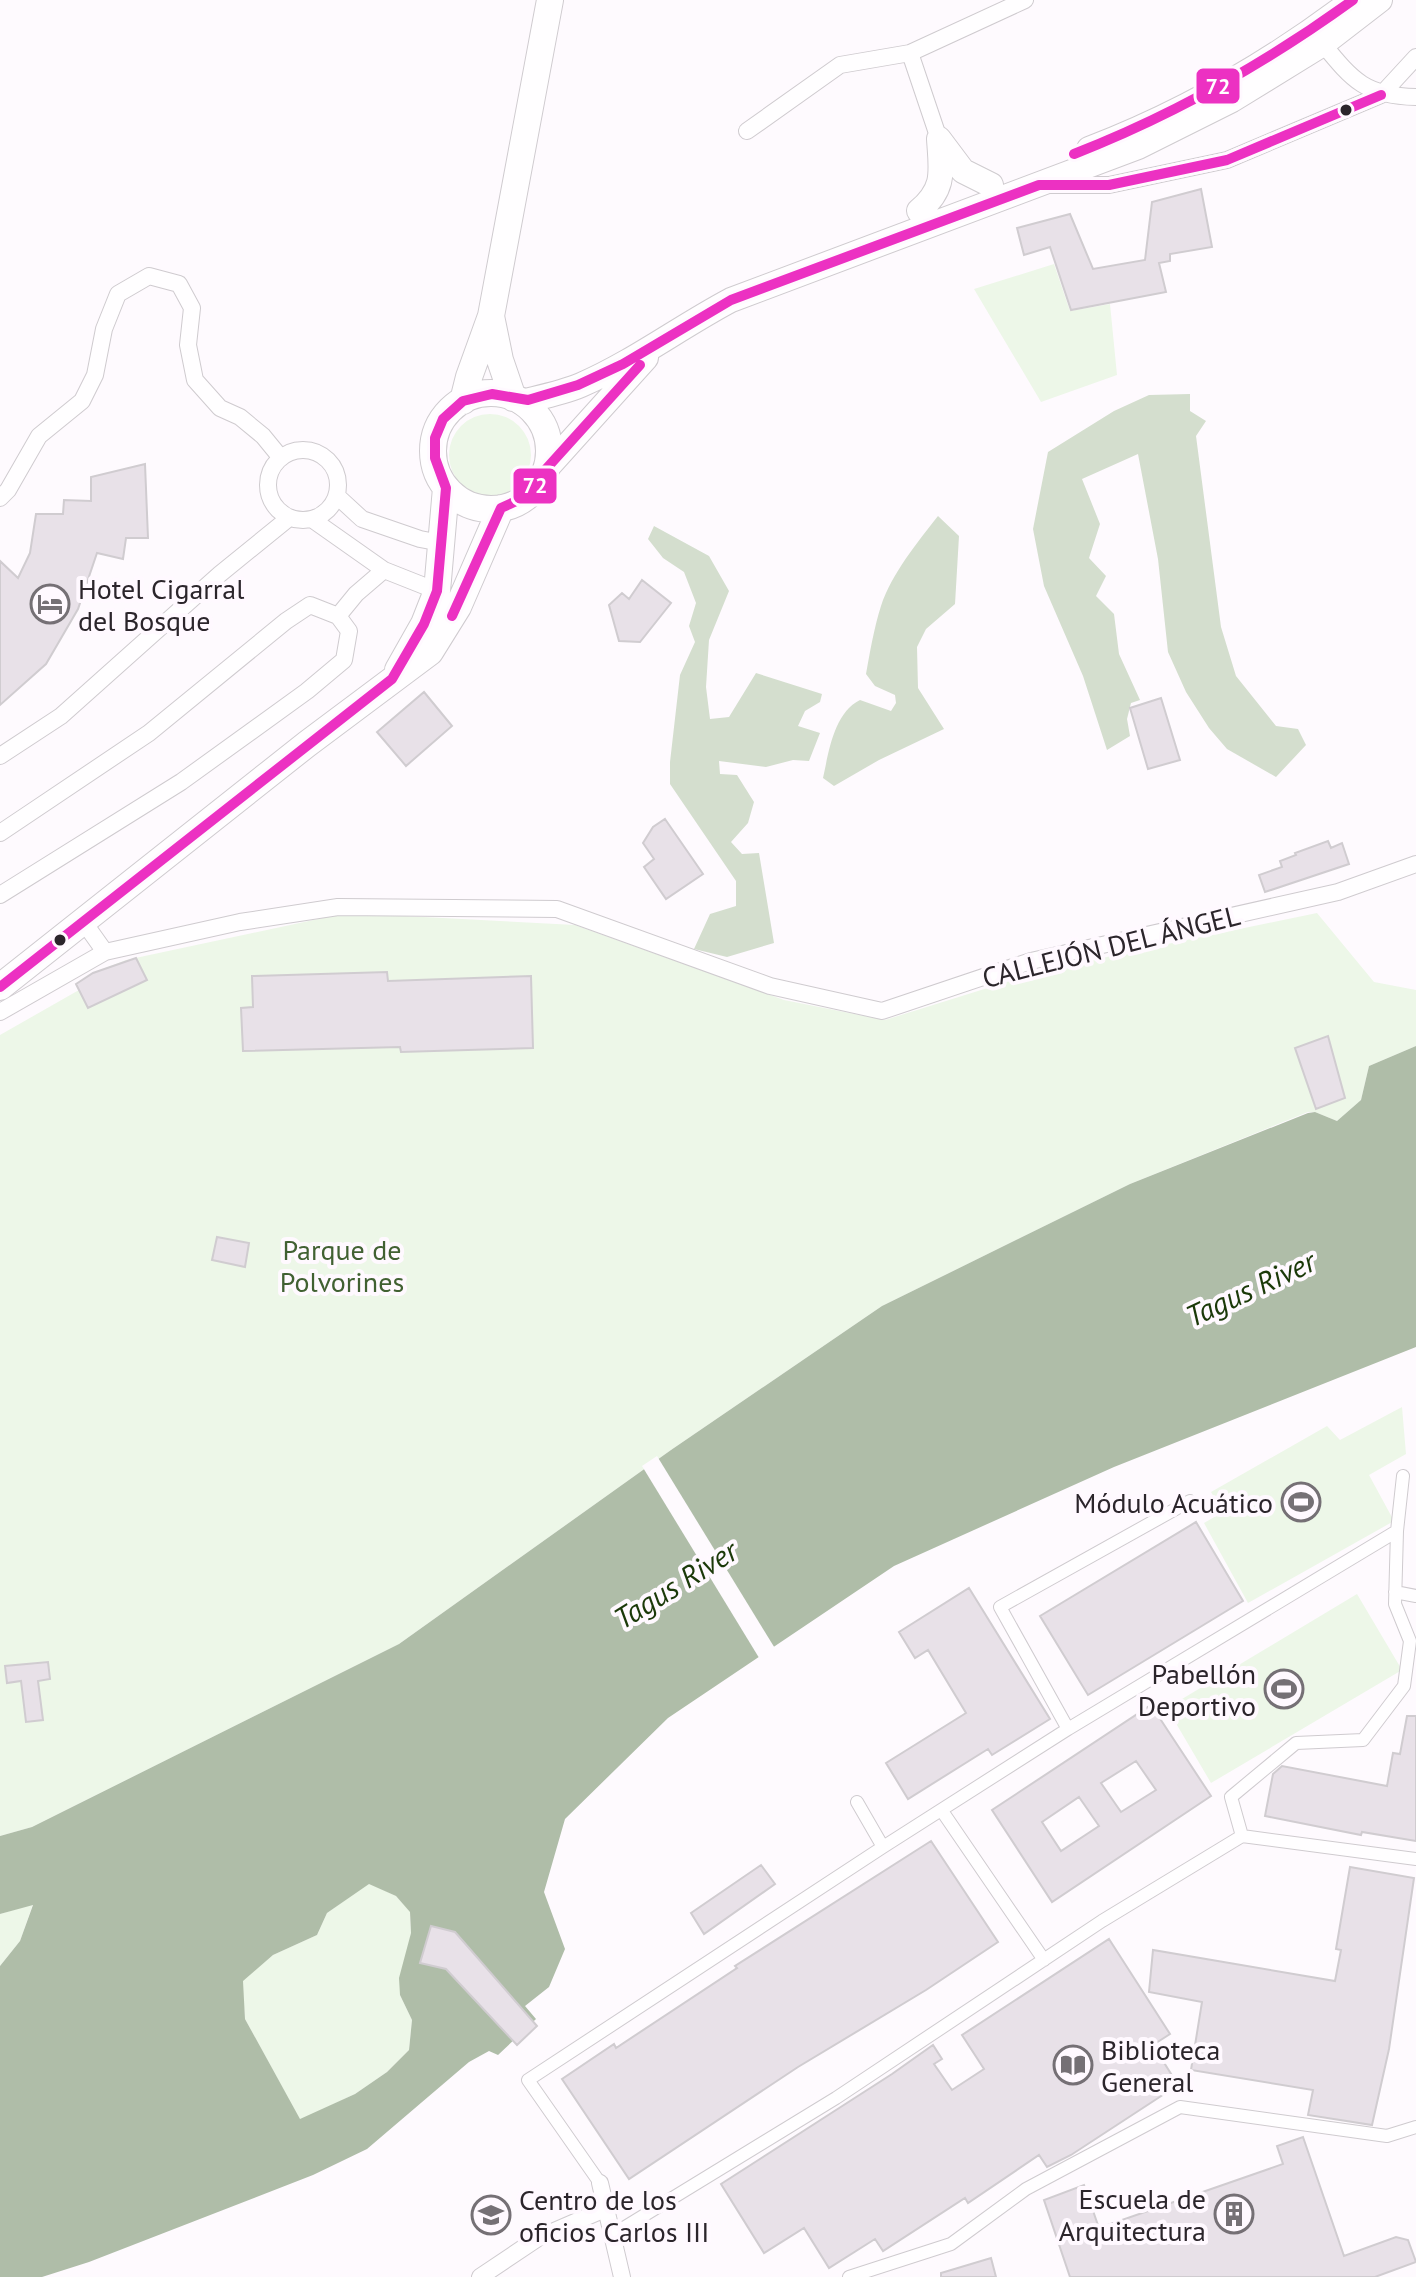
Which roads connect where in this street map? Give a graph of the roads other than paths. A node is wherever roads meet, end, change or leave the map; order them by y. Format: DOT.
graph roads {
  1 [pos="550,0"];
  2 [pos="1025,0"];
  3 [pos="1353,0"];
  4 [pos="1380,0"];
  5 [pos="1323,44"];
  6 [pos="910,53"];
  7 [pos="1416,57"];
  8 [pos="1381,95"];
  9 [pos="1416,97"];
  10 [pos="747,131"];
  11 [pos="939,139"];
  12 [pos="991,185"];
  13 [pos="1039,185"];
  14 [pos="919,211"];
  15 [pos="731,300"];
  16 [pos="491,316"];
  17 [pos="658,346"];
  18 [pos="517,400"];
  19 [pos="463,401"];
  20 [pos="281,458"];
  21 [pos="546,469"];
  22 [pos="446,488"];
  23 [pos="337,496"];
  24 [pos="0,498"];
  25 [pos="501,508"];
  26 [pos="289,518"];
  27 [pos="313,520"];
  28 [pos="441,543"];
  29 [pos="384,570"];
  30 [pos="437,591"];
  31 [pos="338,616"];
  32 [pos="392,679"];
  33 [pos="0,756"];
  34 [pos="0,833"];
  35 [pos="1416,864"];
  36 [pos="0,895"];
  37 [pos="83,921"];
  38 [pos="105,952"];
  39 [pos="0,987"];
  40 [pos="0,1012"];
  41 [pos="1403,1476"];
  42 [pos="1190,1501"];
  43 [pos="1397,1531"];
  44 [pos="1395,1592"];
  45 [pos="1416,1596"];
  46 [pos="1068,1729"];
  47 [pos="857,1802"];
  48 [pos="942,1811"];
  49 [pos="1242,1836"];
  50 [pos="883,1847"];
  51 [pos="1416,1859"];
  52 [pos="1044,1960"];
  53 [pos="1416,2127"];
  54 [pos="600,2183"];
  55 [pos="605,2209"];
  56 [pos="612,2235"];
  57 [pos="480,2277"];
  58 [pos="622,2277"];
  59 [pos="849,2277"];
  1 -- 16 [label="main road"];
  2 -- 6 [label="street"];
  3 -- 12 [label="main road"];
  4 -- 5 [label="main road"];
  5 -- 8 [label="street"];
  5 -- 13 [label="main road"];
  6 -- 10 [label="street"];
  6 -- 11 [label="street"];
  7 -- 8 [label="street"];
  8 -- 9 [label="street"];
  8 -- 13 [label="street"];
  11 -- 12 [label="main road"];
  11 -- 14 [label="main road"];
  12 -- 14 [label="main road"];
  13 -- 15 [label="main road"];
  14 -- 15 [label="main road"];
  15 -- 17 [label="main road"];
  16 -- 18 [label="main road"];
  16 -- 19 [label="main road"];
  17 -- 18 [label="main road"];
  17 -- 21 [label="main road"];
  18 -- 19 [label="main road"];
  18 -- 21 [label="main road"];
  19 -- 22 [label="main road"];
  20 -- 23 [label="street"];
  20 -- 24 [label="street"];
  20 -- 26 [label="street"];
  21 -- 25 [label="main road"];
  22 -- 25 [label="main road"];
  22 -- 28 [label="main road"];
  23 -- 27 [label="street"];
  23 -- 28 [label="street"];
  25 -- 32 [label="main road"];
  26 -- 27 [label="street"];
  26 -- 33 [label="street"];
  27 -- 29 [label="street"];
  28 -- 30 [label="main road"];
  29 -- 30 [label="street"];
  29 -- 31 [label="street"];
  30 -- 32 [label="main road"];
  31 -- 34 [label="street"];
  31 -- 36 [label="street"];
  32 -- 37 [label="main road"];
  35 -- 38 [label="street, CALLEJÓN DEL ÁNGEL"];
  37 -- 38 [label="street"];
  37 -- 39 [label="main road"];
  38 -- 40 [label="street, CALLEJÓN DEL ÁNGEL"];
  41 -- 43 [label="street"];
  42 -- 46 [label="street"];
  43 -- 44 [label="street"];
  43 -- 46 [label="street"];
  44 -- 45 [label="street"];
  44 -- 49 [label="street"];
  46 -- 48 [label="street"];
  47 -- 50 [label="street"];
  48 -- 50 [label="street"];
  48 -- 52 [label="street"];
  49 -- 51 [label="street"];
  49 -- 52 [label="street"];
  50 -- 54 [label="street"];
  52 -- 56 [label="street"];
  53 -- 59 [label="street"];
  54 -- 55 [label="street"];
  55 -- 56 [label="street"];
  55 -- 57 [label="street"];
  56 -- 58 [label="street"];
}
